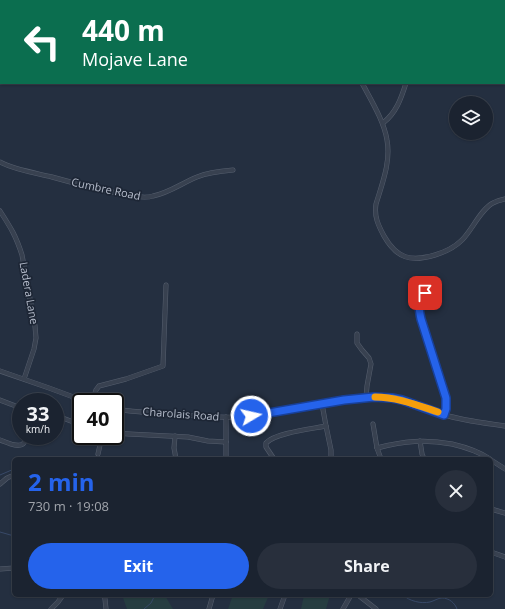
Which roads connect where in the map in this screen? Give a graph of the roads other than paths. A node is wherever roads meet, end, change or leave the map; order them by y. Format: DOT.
graph roads {
  1 [pos="362,84"];
  2 [pos="406,84"];
  3 [pos="382,123"];
  4 [pos="1,164"];
  5 [pos="233,170"];
  6 [pos="505,199"];
  7 [pos="0,211"];
  8 [pos="166,285"];
  9 [pos="430,291"];
  10 [pos="357,334"];
  11 [pos="0,371"];
  12 [pos="24,379"];
  13 [pos="95,393"];
  14 [pos="72,397"];
  15 [pos="366,397"];
  16 [pos="0,400"];
  17 [pos="322,404"];
  18 [pos="12,405"];
  19 [pos="124,410"];
  20 [pos="444,415"];
  21 [pos="226,417"];
  22 [pos="373,424"];
  23 [pos="326,426"];
  24 [pos="505,426"];
  25 [pos="124,434"];
  26 [pos="174,436"];
  27 [pos="0,440"];
  28 [pos="420,441"];
  29 [pos="226,442"];
  30 [pos="12,444"];
  31 [pos="100,445"];
  32 [pos="377,448"];
  33 [pos="98,454"];
  34 [pos="176,457"];
  35 [pos="226,457"];
  36 [pos="273,457"];
  37 [pos="330,457"];
  38 [pos="380,457"];
  39 [pos="423,457"];
  40 [pos="486,457"];
  41 [pos="493,461"];
  42 [pos="505,469"];
  43 [pos="12,476"];
  44 [pos="0,484"];
  45 [pos="493,509"];
  46 [pos="505,513"];
  47 [pos="493,553"];
  48 [pos="505,557"];
  49 [pos="0,568"];
  50 [pos="12,568"];
  51 [pos="62,597"];
  52 [pos="104,597"];
  53 [pos="212,597"];
  54 [pos="284,597"];
  55 [pos="350,597"];
  56 [pos="361,597"];
  57 [pos="52,609"];
  58 [pos="106,609"];
  59 [pos="209,609"];
  60 [pos="280,609"];
  61 [pos="342,609"];
  62 [pos="376,609"];
  1 -- 3 [label="street"];
  2 -- 3 [label="street"];
  3 -- 6 [label="street"];
  4 -- 5 [label="street, Cumbre Road"];
  7 -- 12 [label="street, Ladera Lane"];
  8 -- 13 [label="street"];
  9 -- 20 [label="street"];
  10 -- 15 [label="street"];
  11 -- 12 [label="street"];
  12 -- 14 [label="street"];
  15 -- 17 [label="street, Charolais Road"];
  15 -- 20 [label="street, Charolais Road"];
  16 -- 18 [label="street"];
  17 -- 21 [label="street, Charolais Road"];
  17 -- 23 [label="street"];
  19 -- 21 [label="street, Charolais Road"];
  20 -- 24 [label="street, Charolais Road"];
  21 -- 29 [label="street"];
  22 -- 32 [label="street"];
  23 -- 36 [label="street"];
  23 -- 37 [label="street"];
  25 -- 26 [label="street"];
  26 -- 29 [label="street"];
  26 -- 34 [label="street"];
  27 -- 30 [label="street"];
  28 -- 32 [label="street"];
  28 -- 39 [label="street"];
  28 -- 40 [label="street"];
  29 -- 35 [label="street"];
  31 -- 33 [label="street"];
  32 -- 38 [label="street"];
  41 -- 42 [label="street"];
  43 -- 44 [label="street"];
  45 -- 46 [label="street"];
  47 -- 48 [label="street"];
  49 -- 50 [label="street"];
  51 -- 57 [label="street"];
  52 -- 58 [label="street"];
  53 -- 59 [label="street"];
  54 -- 60 [label="street"];
  55 -- 61 [label="street"];
  56 -- 62 [label="street"];
}
